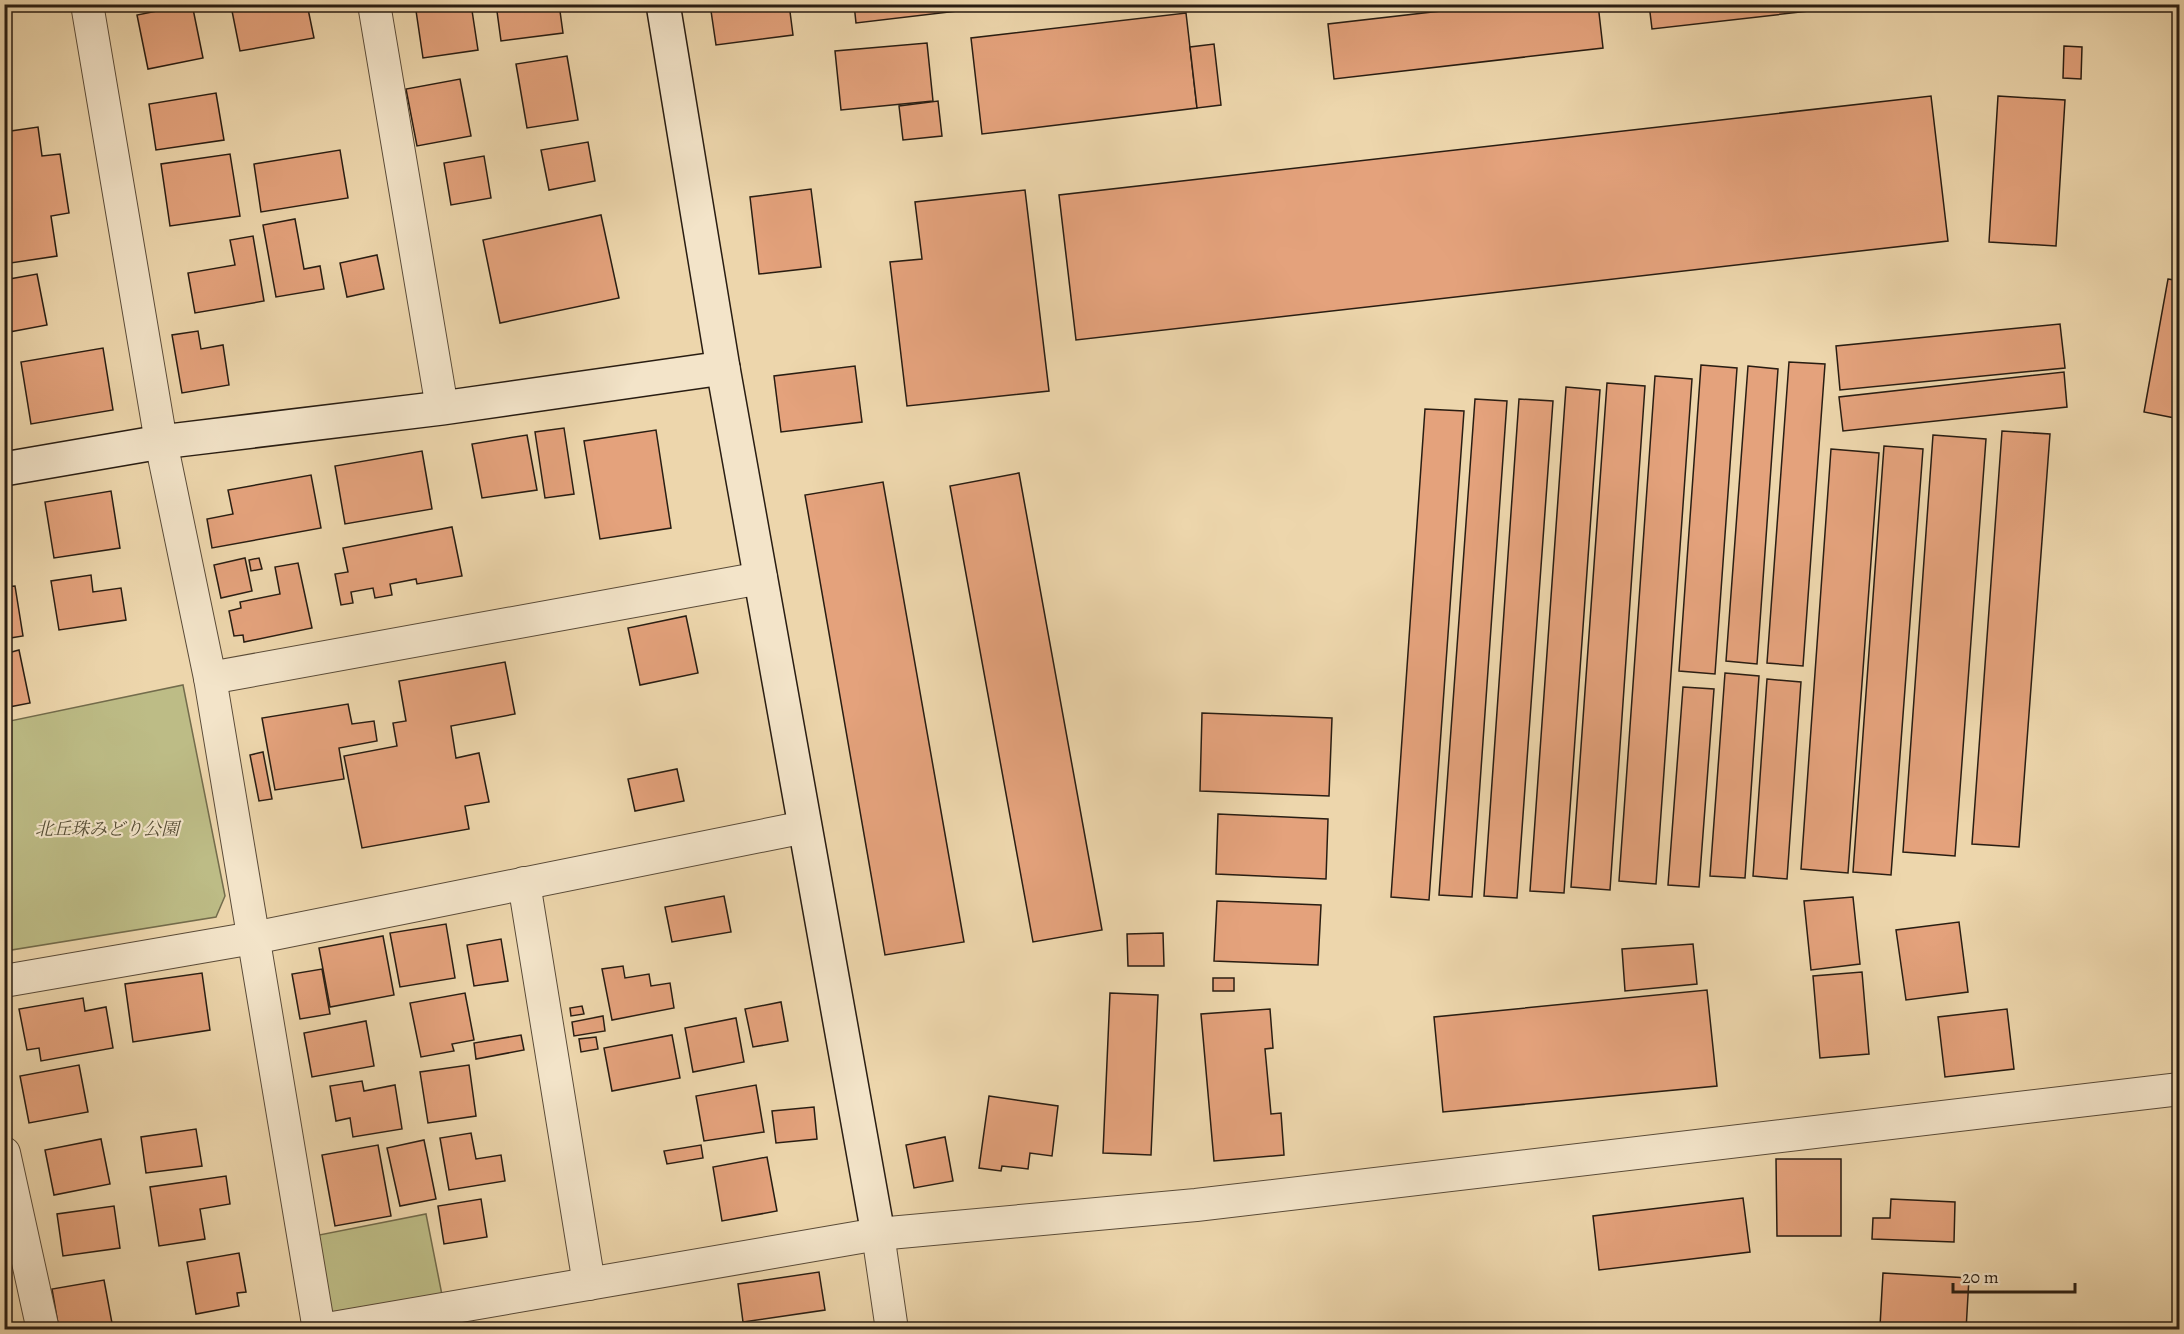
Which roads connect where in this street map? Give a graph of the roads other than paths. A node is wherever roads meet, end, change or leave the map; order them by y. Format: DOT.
graph roads {
  1 [pos="87,4"];
  2 [pos="374,4"];
  3 [pos="663,4"];
  4 [pos="723,368"];
  5 [pos="442,408"];
  6 [pos="161,442"];
  7 [pos="4,469"];
  8 [pos="761,578"];
  9 [pos="210,678"];
  10 [pos="805,827"];
  11 [pos="524,883"];
  12 [pos="253,938"];
  13 [pos="4,981"];
  14 [pos="2180,1089"];
  15 [pos="4,1153"];
  16 [pos="878,1234"];
  17 [pos="589,1284"];
  18 [pos="43,1329"];
  19 [pos="320,1329"];
  20 [pos="892,1329"];
  1 -- 6 [label="street"];
  2 -- 5 [label="street"];
  3 -- 4 [label="street"];
  4 -- 5 [label="street"];
  4 -- 8 [label="street"];
  5 -- 6 [label="street"];
  6 -- 7 [label="street"];
  6 -- 9 [label="street"];
  8 -- 9 [label="street"];
  8 -- 10 [label="street"];
  9 -- 12 [label="street"];
  10 -- 11 [label="street"];
  10 -- 16 [label="street"];
  11 -- 12 [label="street"];
  11 -- 17 [label="street"];
  12 -- 13 [label="street"];
  12 -- 19 [label="street"];
  14 -- 16 [label="street"];
  15 -- 18 [label="street"];
  16 -- 17 [label="street"];
  16 -- 20 [label="street"];
  17 -- 19 [label="street"];
}
